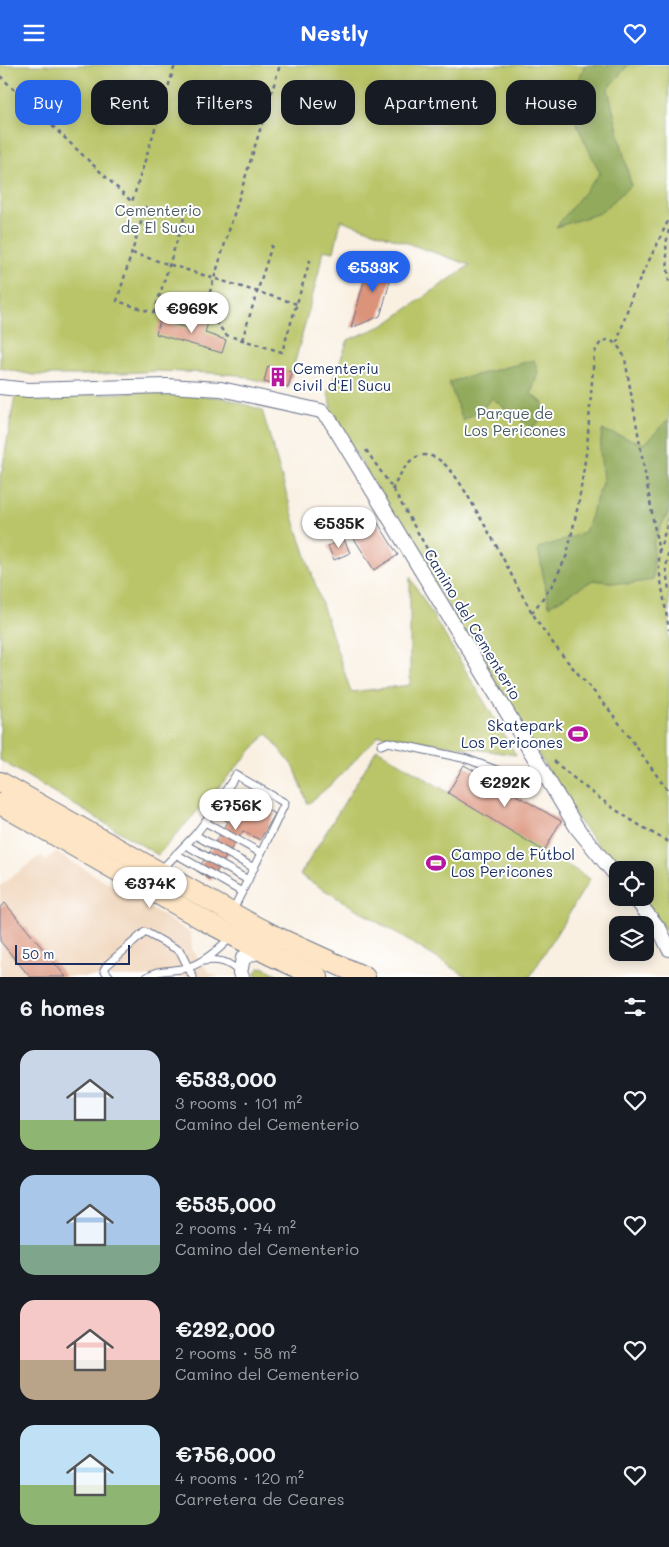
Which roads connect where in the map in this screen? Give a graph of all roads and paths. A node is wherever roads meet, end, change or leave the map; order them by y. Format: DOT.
graph roads {
  1 [pos="175,65"];
  2 [pos="280,65"];
  3 [pos="0,76"];
  4 [pos="146,206"];
  5 [pos="184,218"];
  6 [pos="668,221"];
  7 [pos="669,230"];
  8 [pos="272,245"];
  9 [pos="132,253"];
  10 [pos="311,257"];
  11 [pos="169,265"];
  12 [pos="214,279"];
  13 [pos="669,282"];
  14 [pos="257,292"];
  15 [pos="297,304"];
  16 [pos="204,308"];
  17 [pos="154,313"];
  18 [pos="242,340"];
  19 [pos="617,343"];
  20 [pos="0,387"];
  21 [pos="393,489"];
  22 [pos="383,507"];
  23 [pos="669,519"];
  24 [pos="669,545"];
  25 [pos="659,553"];
  26 [pos="448,585"];
  27 [pos="669,590"];
  28 [pos="532,613"];
  29 [pos="669,629"];
  30 [pos="381,745"];
  31 [pos="551,758"];
  32 [pos="548,780"];
  33 [pos="0,783"];
  34 [pos="669,792"];
  35 [pos="4,807"];
  36 [pos="205,822"];
  37 [pos="195,835"];
  38 [pos="669,842"];
  39 [pos="186,845"];
  40 [pos="261,853"];
  41 [pos="176,854"];
  42 [pos="609,867"];
  43 [pos="254,868"];
  44 [pos="158,873"];
  45 [pos="248,880"];
  46 [pos="242,891"];
  47 [pos="641,906"];
  48 [pos="232,913"];
  49 [pos="233,935"];
  50 [pos="669,949"];
  51 [pos="261,950"];
  52 [pos="201,961"];
  53 [pos="188,967"];
  54 [pos="241,975"];
  55 [pos="110,977"];
  56 [pos="147,977"];
  57 [pos="186,977"];
  58 [pos="193,977"];
  59 [pos="318,977"];
  60 [pos="365,977"];
  1 -- 3 [label="path"];
  2 -- 12 [label="path"];
  4 -- 9 [label="path"];
  5 -- 11 [label="path"];
  6 -- 19 [label="path"];
  7 -- 13 [label="path"];
  8 -- 14 [label="path"];
  9 -- 11 [label="path"];
  9 -- 17 [label="path"];
  10 -- 15 [label="path"];
  11 -- 12 [label="path"];
  11 -- 17 [label="path"];
  12 -- 14 [label="path"];
  12 -- 16 [label="path"];
  14 -- 15 [label="path"];
  14 -- 18 [label="path"];
  15 -- 16 [label="path"];
  16 -- 17 [label="path"];
  19 -- 25 [label="path"];
  19 -- 28 [label="path"];
  20 -- 22 [label="street, Camino del Cementerio"];
  21 -- 22 [label="path"];
  21 -- 26 [label="path"];
  21 -- 28 [label="path"];
  22 -- 32 [label="street, Camino del Cementerio"];
  23 -- 25 [label="path"];
  24 -- 27 [label="path"];
  25 -- 29 [label="path"];
  28 -- 34 [label="path"];
  30 -- 32 [label="lane"];
  31 -- 38 [label="path"];
  32 -- 42 [label="street, Camino del Cementerio"];
  33 -- 44 [label="main road"];
  35 -- 49 [label="main road"];
  36 -- 37 [label="lane"];
  36 -- 40 [label="lane"];
  36 -- 40 [label="lane"];
  37 -- 39 [label="lane"];
  37 -- 43 [label="lane"];
  39 -- 41 [label="lane"];
  39 -- 45 [label="lane"];
  40 -- 43 [label="lane"];
  41 -- 44 [label="lane"];
  41 -- 46 [label="lane"];
  43 -- 45 [label="lane"];
  44 -- 48 [label="main road"];
  45 -- 46 [label="lane"];
  46 -- 48 [label="lane"];
  47 -- 50 [label="street"];
  48 -- 60 [label="main road"];
  49 -- 51 [label="main road"];
  49 -- 52 [label="lane"];
  51 -- 54 [label="street"];
  51 -- 59 [label="main road"];
  52 -- 53 [label="lane"];
  52 -- 54 [label="lane"];
  53 -- 55 [label="lane"];
  53 -- 56 [label="lane"];
  53 -- 57 [label="lane"];
  53 -- 58 [label="lane"];
}
